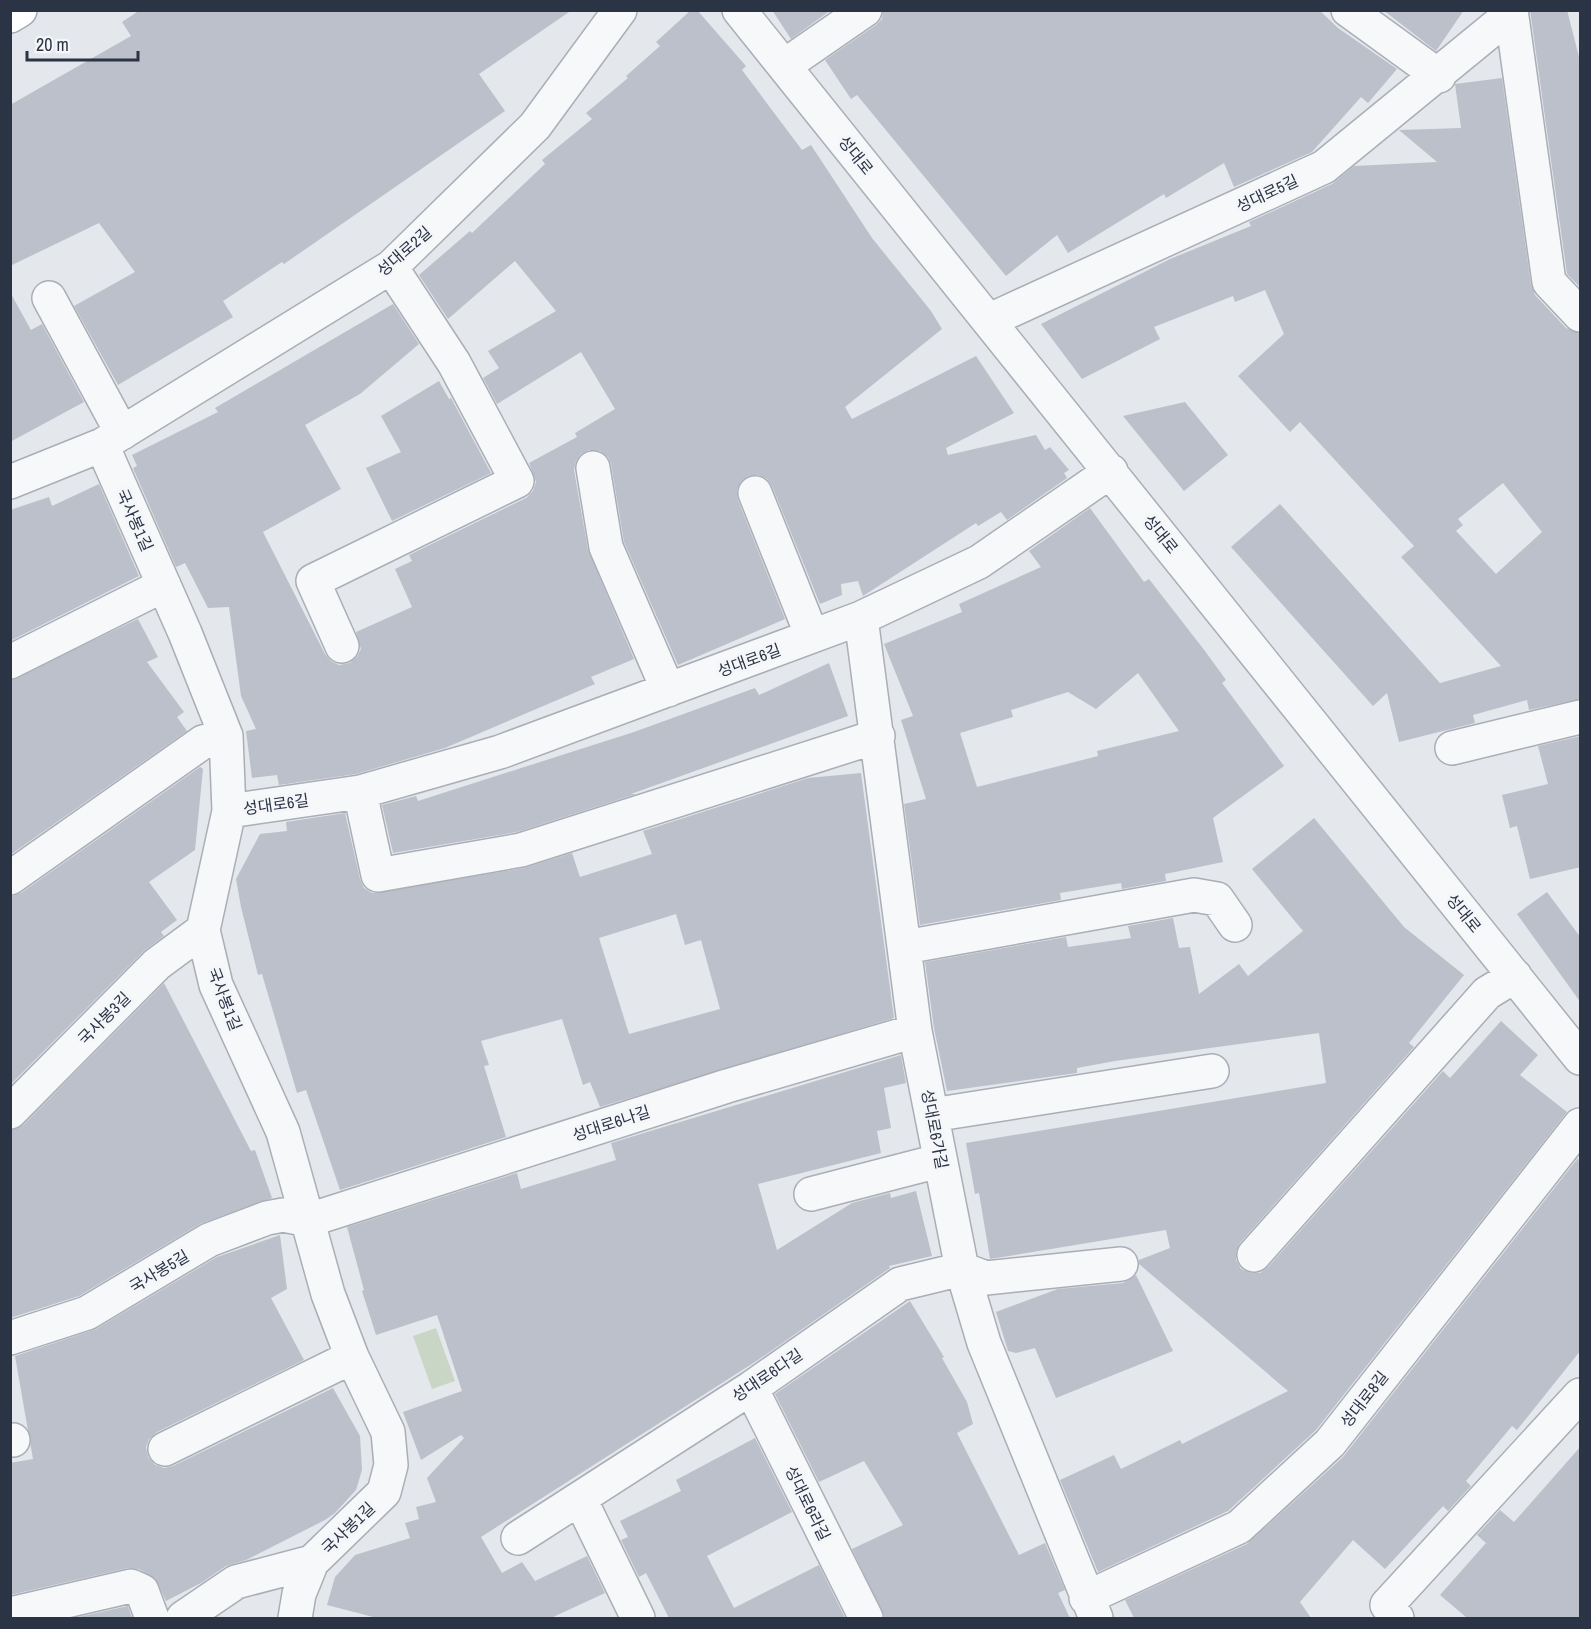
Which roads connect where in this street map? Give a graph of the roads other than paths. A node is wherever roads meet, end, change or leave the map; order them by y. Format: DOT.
graph roads {
  1 [pos="20,10"];
  2 [pos="620,10"];
  3 [pos="739,10"];
  4 [pos="865,10"];
  5 [pos="1348,10"];
  6 [pos="1511,12"];
  7 [pos="10,16"];
  8 [pos="784,66"];
  9 [pos="1438,76"];
  10 [pos="391,267"];
  11 [pos="49,298"];
  12 [pos="1581,315"];
  13 [pos="990,320"];
  14 [pos="112,439"];
  15 [pos="593,468"];
  16 [pos="1111,471"];
  17 [pos="10,483"];
  18 [pos="754,494"];
  19 [pos="164,585"];
  20 [pos="861,618"];
  21 [pos="812,636"];
  22 [pos="342,646"];
  23 [pos="10,662"];
  24 [pos="668,690"];
  25 [pos="1581,717"];
  26 [pos="226,736"];
  27 [pos="878,736"];
  28 [pos="1452,748"];
  29 [pos="360,792"];
  30 [pos="229,810"];
  31 [pos="10,879"];
  32 [pos="1235,925"];
  33 [pos="203,930"];
  34 [pos="904,947"];
  35 [pos="1515,976"];
  36 [pos="915,1031"];
  37 [pos="1581,1058"];
  38 [pos="1212,1071"];
  39 [pos="16,1094"];
  40 [pos="932,1115"];
  41 [pos="1581,1125"];
  42 [pos="941,1163"];
  43 [pos="811,1194"];
  44 [pos="309,1220"];
  45 [pos="1254,1255"];
  46 [pos="1121,1264"];
  47 [pos="962,1269"];
  48 [pos="10,1338"];
  49 [pos="352,1357"];
  50 [pos="751,1388"];
  51 [pos="1581,1395"];
  52 [pos="165,1449"];
  53 [pos="580,1498"];
  54 [pos="518,1538"];
  55 [pos="312,1562"];
  56 [pos="1091,1608"];
  57 [pos="10,1614"];
  58 [pos="152,1618"];
  59 [pos="183,1618"];
  60 [pos="295,1618"];
  61 [pos="638,1618"];
  62 [pos="866,1618"];
  63 [pos="1397,1618"];
  1 -- 7 [label="main road"];
  2 -- 10 [label="street, 성대로2길"];
  3 -- 8 [label="street, 성대로"];
  4 -- 8 [label="street"];
  5 -- 9 [label="street"];
  6 -- 9 [label="street, 성대로5길"];
  6 -- 12 [label="street, 성대로5길"];
  8 -- 13 [label="street, 성대로"];
  9 -- 13 [label="street, 성대로5길"];
  10 -- 14 [label="street, 성대로2길"];
  10 -- 22 [label="street"];
  11 -- 14 [label="street, 국사봉1길"];
  13 -- 16 [label="street, 성대로"];
  14 -- 17 [label="street"];
  14 -- 19 [label="street, 국사봉1길"];
  15 -- 24 [label="street"];
  16 -- 20 [label="street, 성대로6길"];
  16 -- 35 [label="street, 성대로"];
  18 -- 21 [label="street"];
  19 -- 23 [label="street"];
  19 -- 26 [label="street, 국사봉1길"];
  20 -- 21 [label="street, 성대로6길"];
  20 -- 27 [label="street, 성대로6가길"];
  21 -- 24 [label="street, 성대로6길"];
  24 -- 29 [label="street, 성대로6길"];
  25 -- 28 [label="street"];
  26 -- 30 [label="street, 국사봉1길"];
  26 -- 31 [label="street"];
  27 -- 29 [label="street"];
  27 -- 34 [label="street, 성대로6가길"];
  29 -- 30 [label="street, 성대로6길"];
  30 -- 33 [label="street, 국사봉1길"];
  32 -- 34 [label="street"];
  33 -- 39 [label="street, 국사봉3길"];
  33 -- 44 [label="street, 국사봉1길"];
  34 -- 36 [label="street, 성대로6가길"];
  35 -- 37 [label="street, 성대로"];
  35 -- 45 [label="street"];
  36 -- 40 [label="street, 성대로6가길"];
  36 -- 44 [label="street, 성대로6나길"];
  38 -- 40 [label="street"];
  40 -- 42 [label="street, 성대로6가길"];
  41 -- 56 [label="street, 성대로8길"];
  42 -- 43 [label="street"];
  42 -- 47 [label="street, 성대로6가길"];
  44 -- 48 [label="street, 국사봉5길"];
  44 -- 49 [label="street, 국사봉1길"];
  46 -- 47 [label="street"];
  47 -- 50 [label="street, 성대로6다길"];
  47 -- 56 [label="street, 성대로6가길"];
  49 -- 52 [label="street"];
  49 -- 55 [label="street, 국사봉1길"];
  50 -- 53 [label="street, 성대로6다길"];
  50 -- 62 [label="street, 성대로6라길"];
  51 -- 63 [label="street"];
  53 -- 54 [label="street, 성대로6다길"];
  53 -- 61 [label="street"];
  55 -- 59 [label="street"];
  55 -- 60 [label="street, 국사봉1길"];
  57 -- 58 [label="street"];
}
